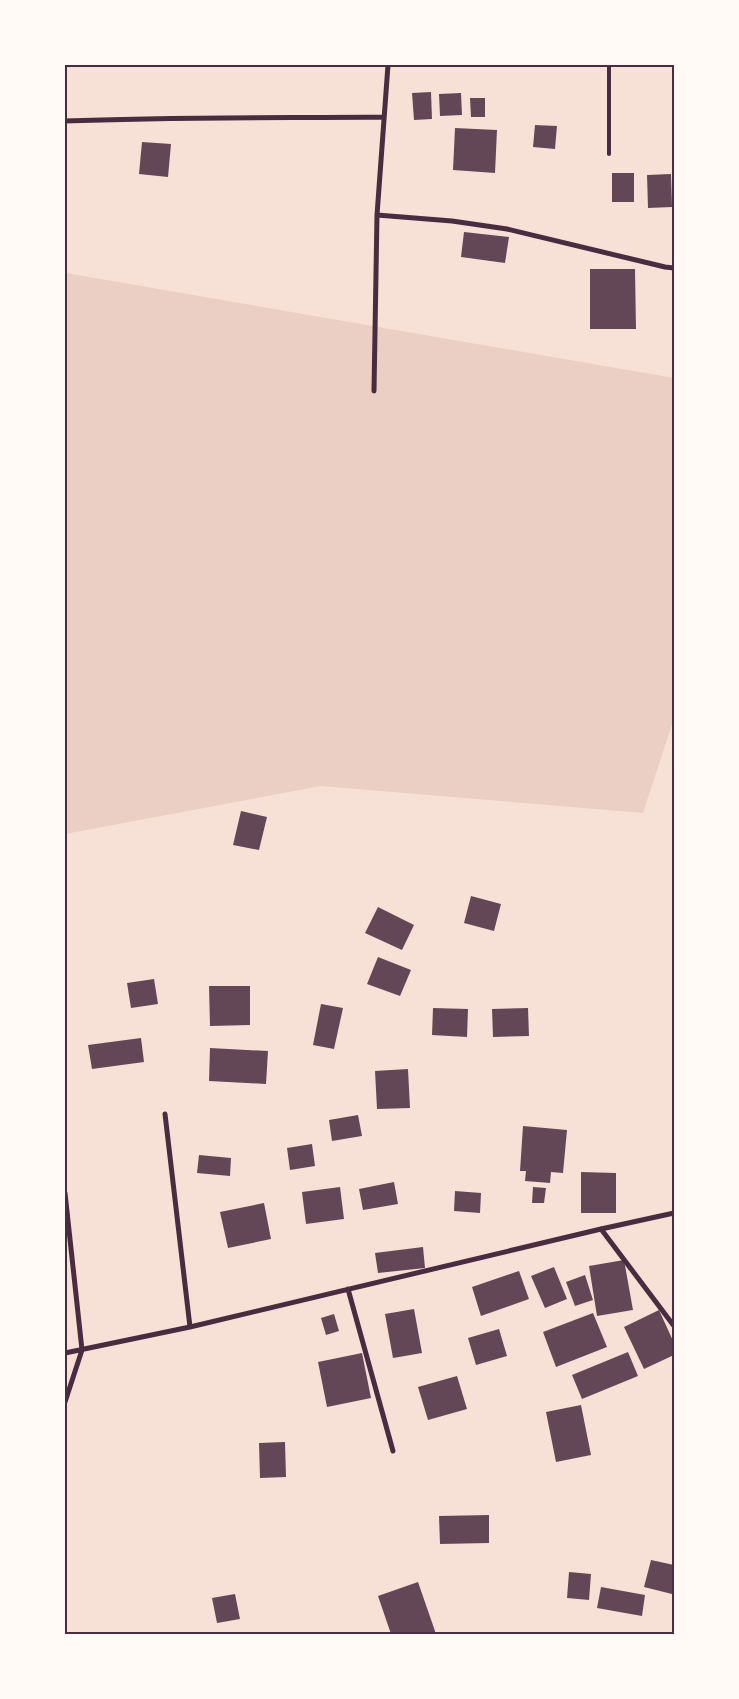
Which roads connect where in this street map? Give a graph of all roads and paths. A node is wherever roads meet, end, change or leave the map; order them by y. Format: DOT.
graph roads {
  1 [pos="388,65"];
  2 [pos="609,65"];
  3 [pos="384,116"];
  4 [pos="65,121"];
  5 [pos="609,154"];
  6 [pos="377,215"];
  7 [pos="674,268"];
  8 [pos="374,391"];
  9 [pos="165,1114"];
  10 [pos="65,1193"];
  11 [pos="674,1213"];
  12 [pos="600,1229"];
  13 [pos="348,1289"];
  14 [pos="674,1326"];
  15 [pos="190,1327"];
  16 [pos="82,1350"];
  17 [pos="65,1353"];
  18 [pos="65,1402"];
  19 [pos="393,1450"];
  1 -- 3 [label="street"];
  2 -- 5 [label="lane"];
  3 -- 4 [label="street"];
  3 -- 6 [label="street"];
  6 -- 7 [label="street"];
  6 -- 8 [label="street"];
  9 -- 15 [label="street"];
  10 -- 16 [label="street"];
  11 -- 12 [label="street"];
  12 -- 13 [label="street"];
  12 -- 14 [label="street"];
  13 -- 15 [label="street"];
  13 -- 19 [label="street"];
  15 -- 16 [label="street"];
  16 -- 17 [label="street"];
  16 -- 18 [label="street"];
}
